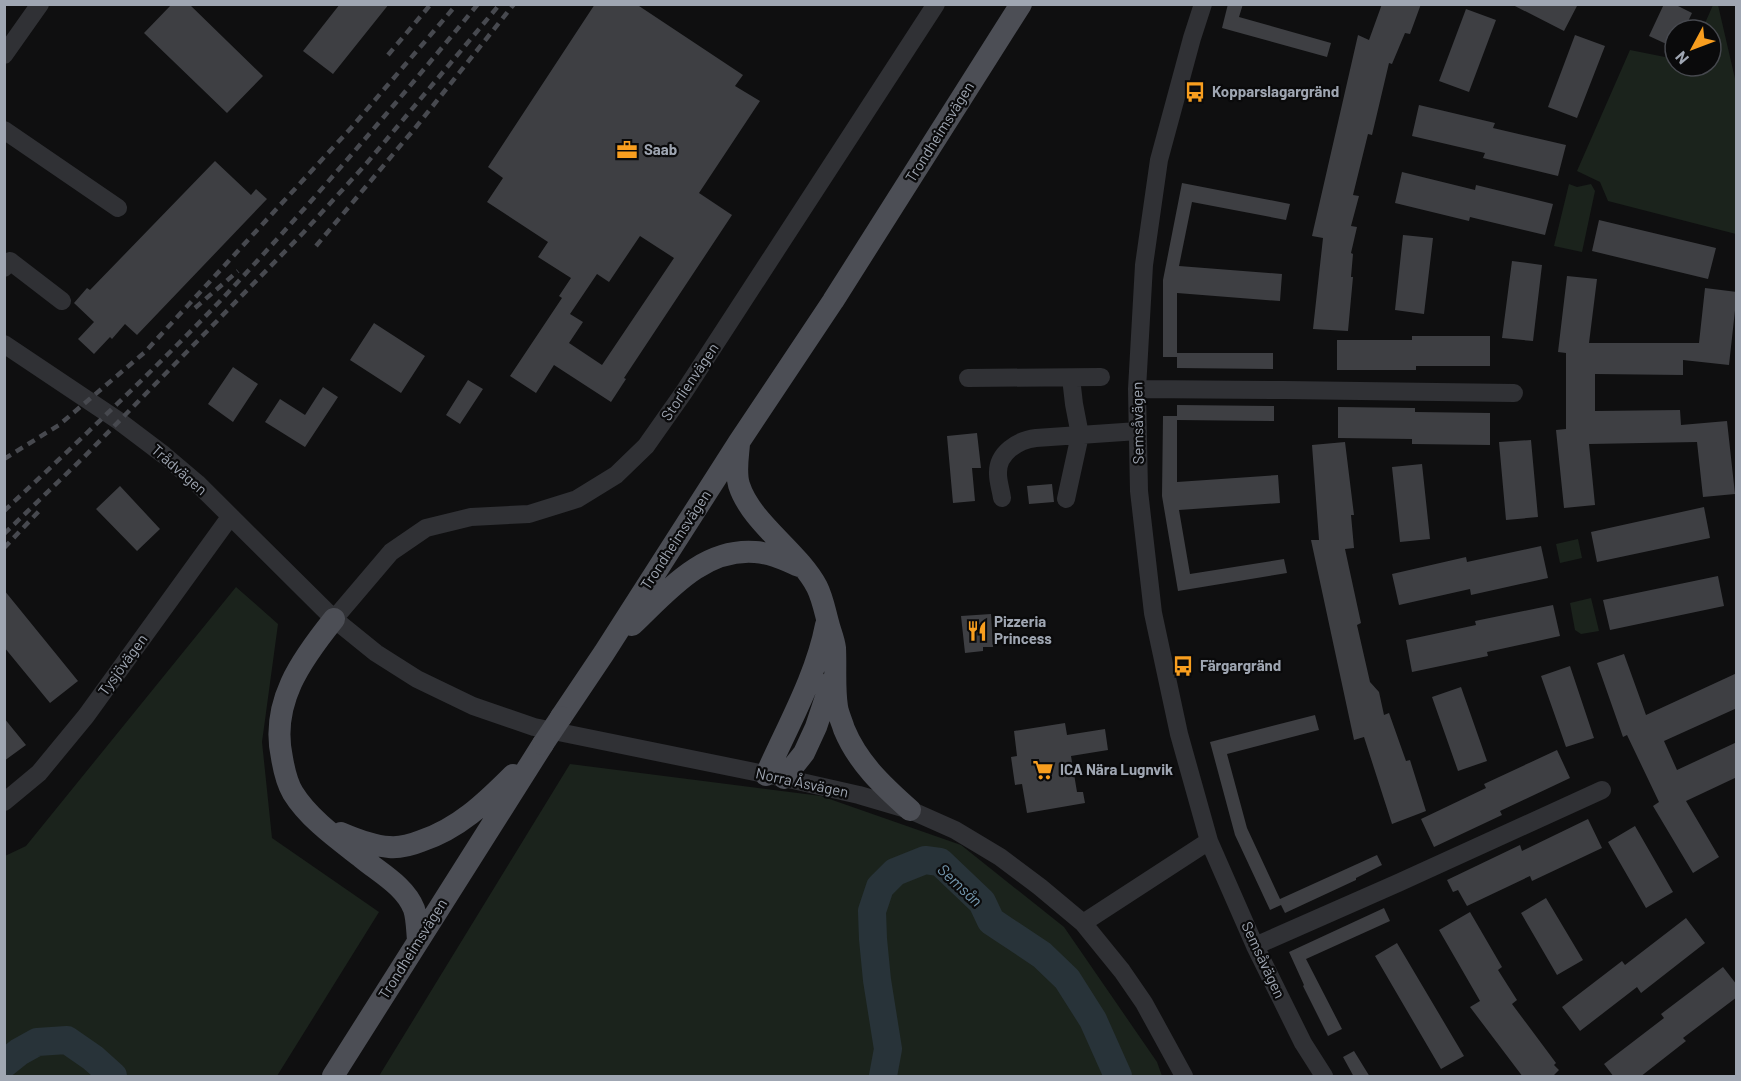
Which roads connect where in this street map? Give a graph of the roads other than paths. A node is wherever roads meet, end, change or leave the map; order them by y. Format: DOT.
graph roads {
  1 [pos="40,4"];
  2 [pos="936,4"];
  3 [pos="1021,4"];
  4 [pos="1203,4"];
  5 [pos="4,55"];
  6 [pos="4,130"];
  7 [pos="118,208"];
  8 [pos="4,268"];
  9 [pos="62,301"];
  10 [pos="4,344"];
  11 [pos="1101,377"];
  12 [pos="968,378"];
  13 [pos="1071,378"];
  14 [pos="1137,389"];
  15 [pos="1514,393"];
  16 [pos="1138,431"];
  17 [pos="1080,435"];
  18 [pos="739,442"];
  19 [pos="1002,498"];
  20 [pos="1066,499"];
  21 [pos="230,517"];
  22 [pos="803,568"];
  23 [pos="827,618"];
  24 [pos="334,619"];
  25 [pos="604,653"];
  26 [pos="834,672"];
  27 [pos="566,726"];
  28 [pos="543,744"];
  29 [pos="775,776"];
  30 [pos="1602,790"];
  31 [pos="4,802"];
  32 [pos="910,810"];
  33 [pos="320,823"];
  34 [pos="1209,841"];
  35 [pos="1083,923"];
  36 [pos="418,940"];
  37 [pos="1256,946"];
  38 [pos="333,1077"];
  39 [pos="1184,1077"];
  40 [pos="1324,1077"];
  1 -- 5 [label="street"];
  2 -- 24 [label="street, Storlienvägen"];
  3 -- 18 [label="main road, Trondheimsvägen"];
  4 -- 14 [label="street, Semsåvägen"];
  6 -- 7 [label="street"];
  8 -- 9 [label="street"];
  10 -- 21 [label="street, Trådvägen"];
  11 -- 13 [label="street"];
  12 -- 13 [label="street"];
  13 -- 17 [label="street"];
  14 -- 15 [label="street"];
  14 -- 16 [label="street, Semsåvägen"];
  16 -- 17 [label="street"];
  16 -- 34 [label="street, Semsåvägen"];
  17 -- 19 [label="street"];
  17 -- 20 [label="street"];
  18 -- 22 [label="main road"];
  18 -- 25 [label="main road, Trondheimsvägen"];
  21 -- 24 [label="street, Trådvägen"];
  21 -- 31 [label="street, Tysjövägen"];
  22 -- 23 [label="main road"];
  22 -- 25 [label="main road"];
  23 -- 26 [label="main road"];
  23 -- 29 [label="main road"];
  24 -- 27 [label="street, Norra Åsvägen"];
  24 -- 33 [label="main road"];
  25 -- 27 [label="main road, Trondheimsvägen"];
  26 -- 29 [label="main road"];
  26 -- 32 [label="main road"];
  27 -- 28 [label="main road, Trondheimsvägen, bridge"];
  27 -- 29 [label="street, Norra Åsvägen"];
  28 -- 33 [label="main road"];
  28 -- 36 [label="main road, Trondheimsvägen"];
  29 -- 32 [label="street, Norra Åsvägen"];
  30 -- 37 [label="street"];
  32 -- 35 [label="street, Norra Åsvägen"];
  33 -- 36 [label="main road"];
  34 -- 35 [label="street"];
  34 -- 37 [label="street, Semsåvägen"];
  35 -- 39 [label="street, Norra Åsvägen"];
  36 -- 38 [label="main road, Trondheimsvägen"];
  37 -- 40 [label="street, Semsåvägen"];
}
